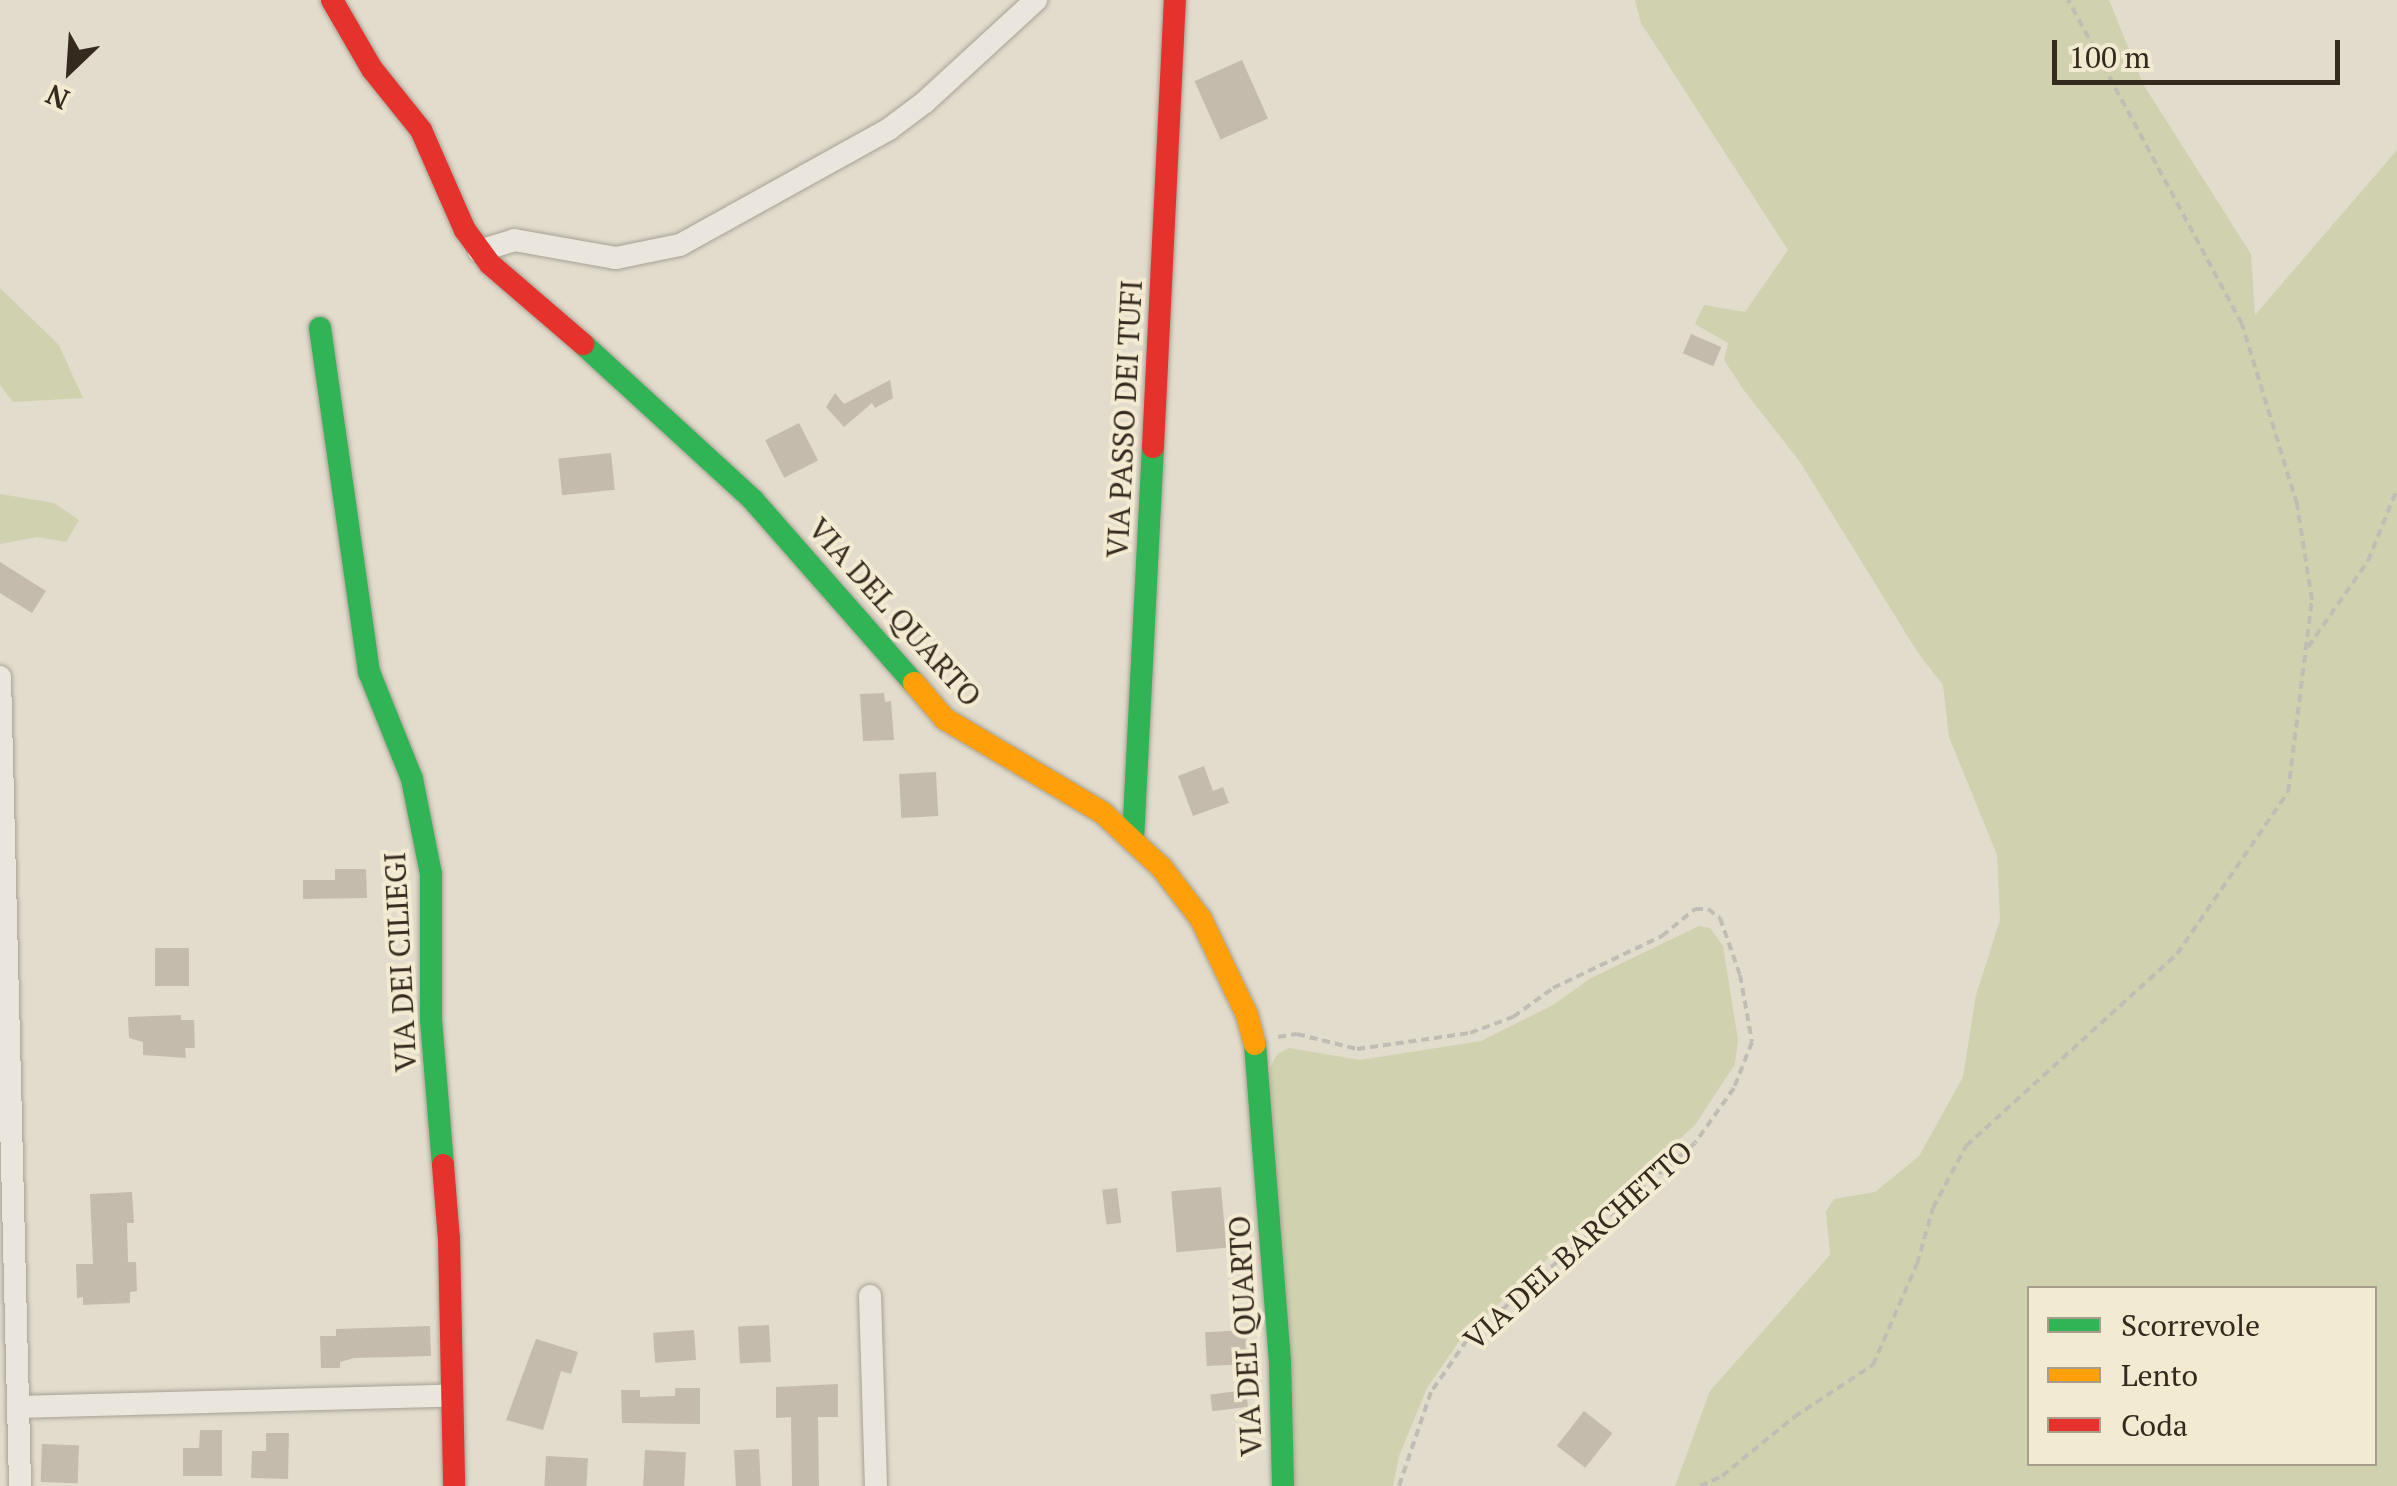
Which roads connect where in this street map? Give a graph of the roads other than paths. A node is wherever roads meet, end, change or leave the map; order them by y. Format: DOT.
graph roads {
  1 [pos="332,0"];
  2 [pos="1036,0"];
  3 [pos="1175,0"];
  4 [pos="479,251"];
  5 [pos="320,328"];
  6 [pos="0,677"];
  7 [pos="1133,840"];
  8 [pos="870,1296"];
  9 [pos="452,1396"];
  10 [pos="18,1407"];
  11 [pos="20,1486"];
  12 [pos="454,1486"];
  13 [pos="876,1486"];
  14 [pos="1283,1486"];
  1 -- 4 [label="street, VIA DEL QUARTO"];
  2 -- 4 [label="street"];
  3 -- 7 [label="street, VIA PASSO DEI TUFI"];
  4 -- 7 [label="street, VIA DEL QUARTO"];
  5 -- 9 [label="street, VIA DEI CILIEGI"];
  6 -- 10 [label="street"];
  7 -- 14 [label="street, VIA DEL QUARTO"];
  8 -- 13 [label="street"];
  9 -- 10 [label="street"];
  9 -- 12 [label="street, VIA DEI CILIEGI"];
  10 -- 11 [label="street"];
}
